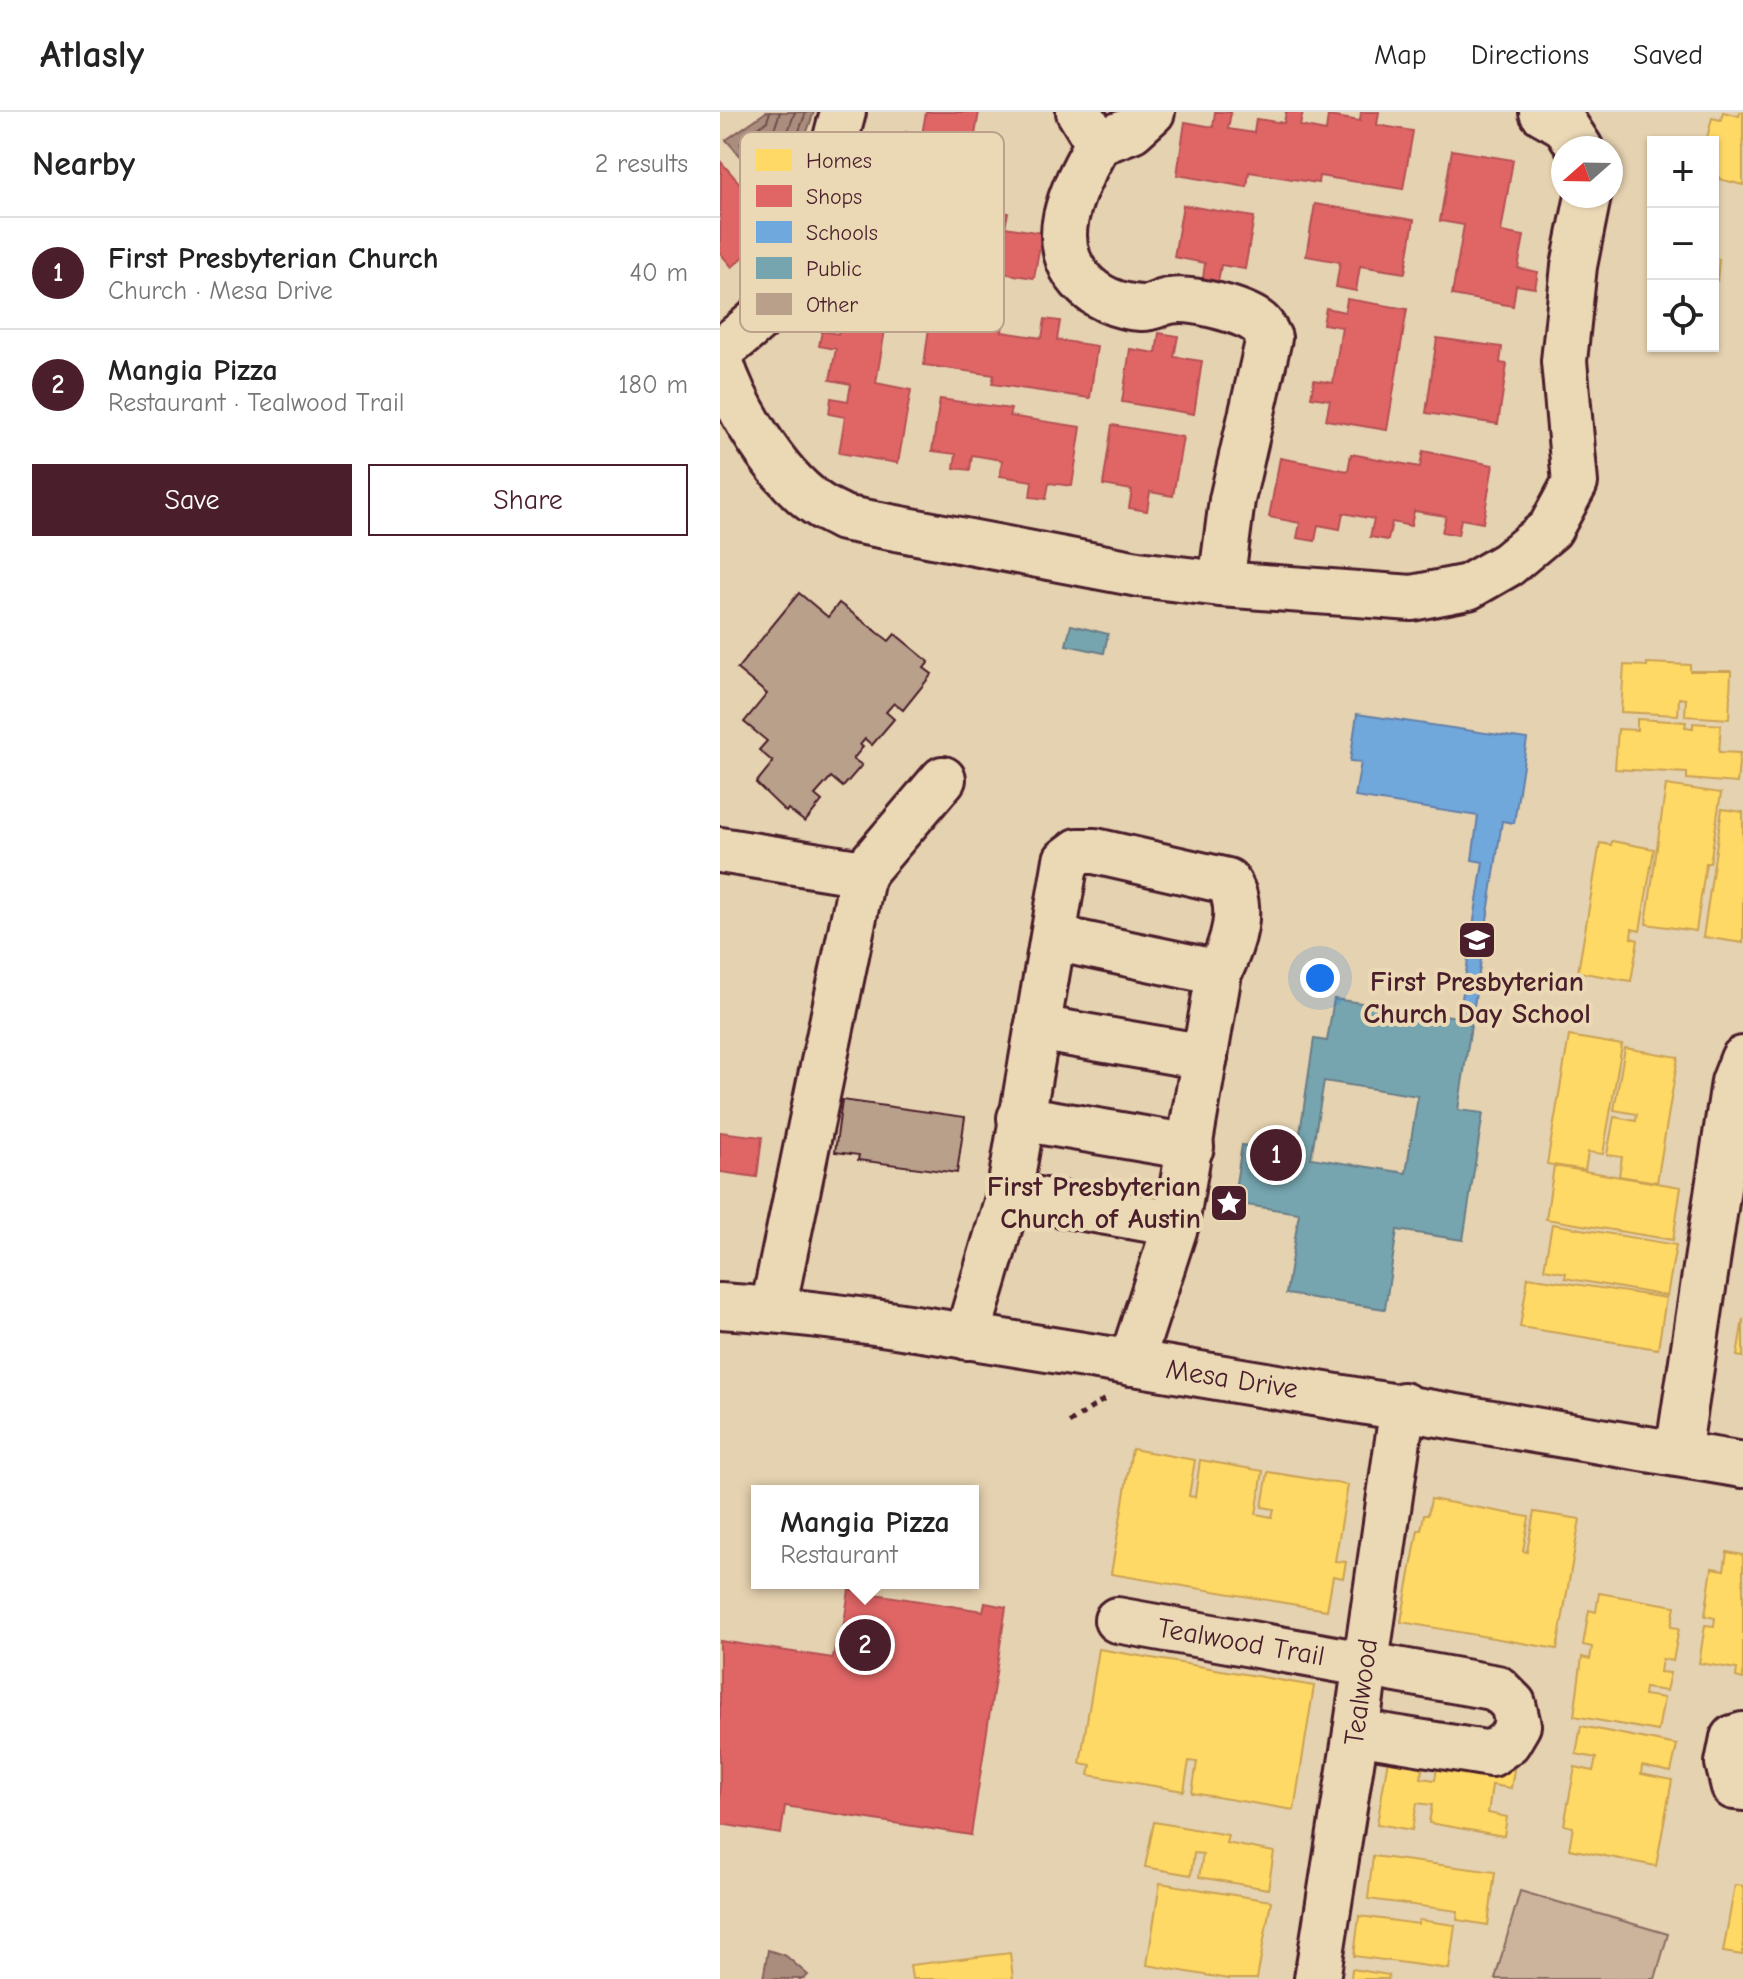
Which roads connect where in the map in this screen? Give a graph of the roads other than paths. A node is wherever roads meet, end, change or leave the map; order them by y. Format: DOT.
graph roads {
  1 [pos="843,112"];
  2 [pos="1152,112"];
  3 [pos="1542,112"];
  4 [pos="1088,128"];
  5 [pos="838,132"];
  6 [pos="1572,136"];
  7 [pos="1586,208"];
  8 [pos="745,332"];
  9 [pos="720,351"];
  10 [pos="720,360"];
  11 [pos="1221,584"];
  12 [pos="943,779"];
  13 [pos="720,850"];
  14 [pos="863,873"];
  15 [pos="1054,938"];
  16 [pos="1219,973"];
  17 [pos="1037,1028"];
  18 [pos="1205,1057"];
  19 [pos="1743,1059"];
  20 [pos="1020,1118"];
  21 [pos="1191,1147"];
  22 [pos="1009,1195"];
  23 [pos="1176,1224"];
  24 [pos="720,1306"];
  25 [pos="773,1309"];
  26 [pos="967,1337"];
  27 [pos="1120,1380"];
  28 [pos="1403,1405"];
  29 [pos="1678,1454"];
  30 [pos="1743,1465"];
  31 [pos="1117,1620"];
  32 [pos="1365,1664"];
  33 [pos="1356,1732"];
  34 [pos="1743,1735"];
  35 [pos="1743,1788"];
  36 [pos="1317,1979"];
  1 -- 5 [label="street"];
  2 -- 4 [label="street"];
  3 -- 6 [label="street"];
  4 -- 11 [label="street"];
  7 -- 11 [label="street"];
  8 -- 9 [label="street"];
  10 -- 11 [label="street"];
  12 -- 14 [label="street"];
  13 -- 14 [label="street"];
  14 -- 25 [label="street"];
  15 -- 16 [label="street"];
  15 -- 16 [label="street"];
  15 -- 17 [label="street"];
  16 -- 18 [label="street"];
  17 -- 18 [label="street"];
  17 -- 20 [label="street"];
  18 -- 21 [label="street"];
  19 -- 29 [label="street"];
  20 -- 21 [label="street"];
  20 -- 22 [label="street"];
  21 -- 23 [label="street"];
  22 -- 23 [label="street"];
  22 -- 26 [label="street"];
  23 -- 27 [label="street"];
  24 -- 25 [label="street, Mesa Drive"];
  25 -- 26 [label="street, Mesa Drive"];
  26 -- 27 [label="street, Mesa Drive"];
  27 -- 28 [label="street, Mesa Drive"];
  28 -- 29 [label="street, Mesa Drive"];
  28 -- 32 [label="street, Tealwood"];
  29 -- 30 [label="street, Mesa Drive"];
  31 -- 32 [label="street, Tealwood Trail"];
  32 -- 33 [label="street, Tealwood"];
  32 -- 33 [label="street, Tealwood Trail"];
  33 -- 36 [label="street, Tealwood"];
  34 -- 35 [label="street"];
}
